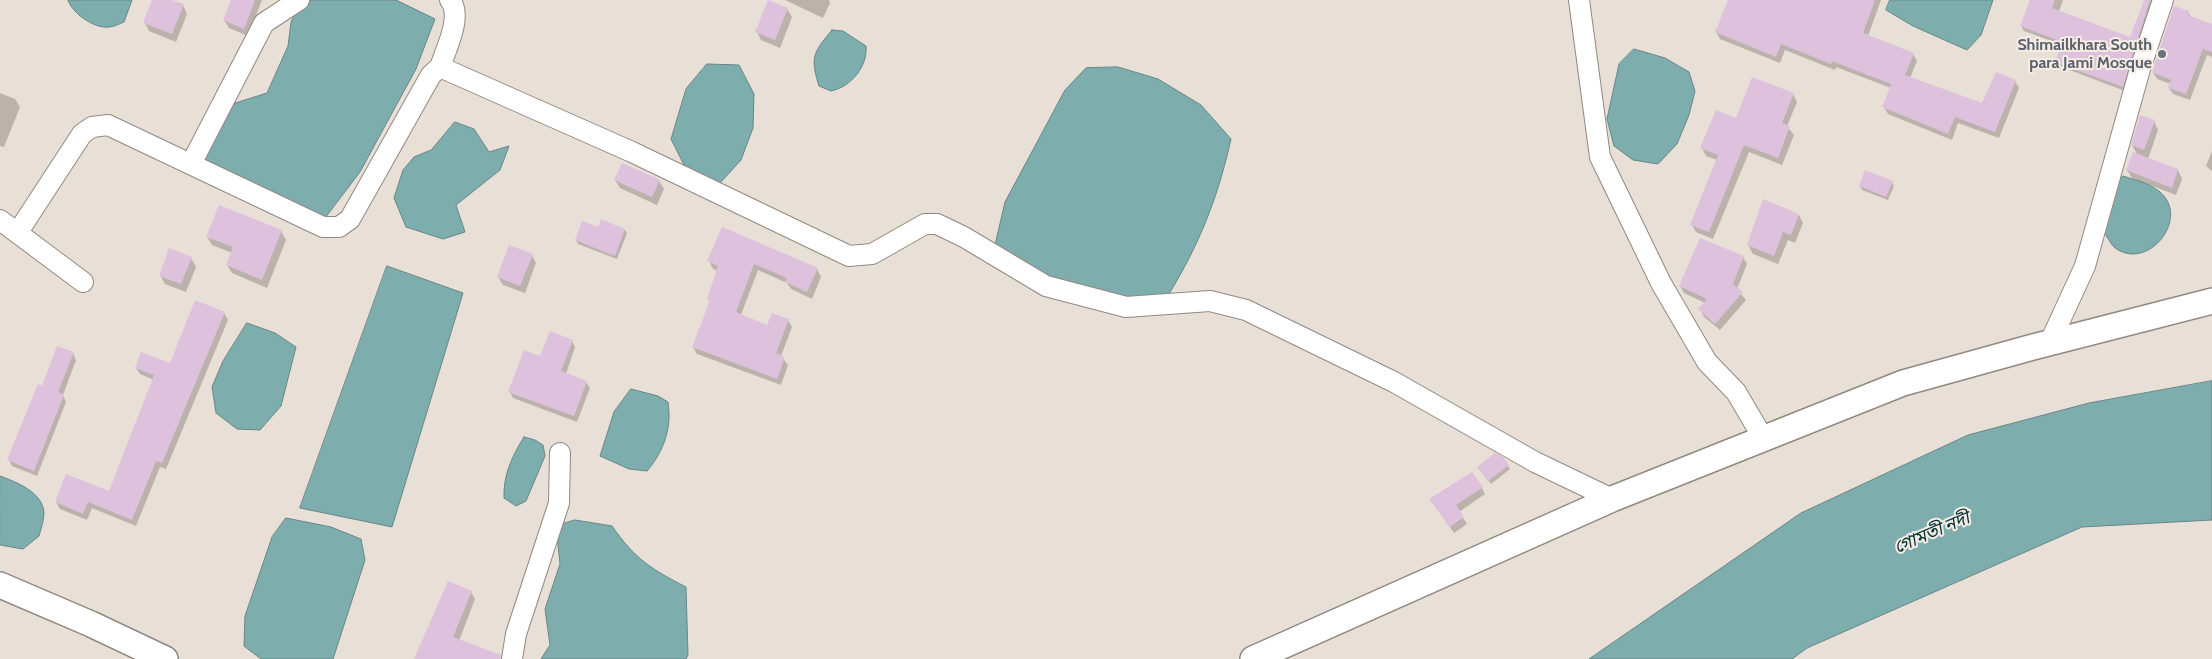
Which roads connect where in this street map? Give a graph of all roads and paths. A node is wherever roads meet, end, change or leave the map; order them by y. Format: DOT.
graph roads {
  1 [pos="299,0"];
  2 [pos="450,0"];
  3 [pos="1579,0"];
  4 [pos="2163,0"];
  5 [pos="440,67"];
  6 [pos="190,164"];
  7 [pos="0,220"];
  8 [pos="18,232"];
  9 [pos="83,282"];
  10 [pos="2212,301"];
  11 [pos="2050,342"];
  12 [pos="1763,438"];
  13 [pos="560,453"];
  14 [pos="1612,499"];
  15 [pos="0,585"];
  16 [pos="165,659"];
  17 [pos="512,659"];
  18 [pos="1252,659"];
  1 -- 6 [label="street"];
  2 -- 5 [label="street"];
  3 -- 12 [label="street"];
  4 -- 11 [label="street"];
  5 -- 6 [label="street"];
  5 -- 14 [label="street"];
  6 -- 8 [label="street"];
  7 -- 8 [label="street"];
  8 -- 9 [label="street"];
  10 -- 11 [label="street"];
  11 -- 12 [label="street"];
  12 -- 14 [label="street"];
  13 -- 17 [label="street"];
  14 -- 18 [label="street"];
  15 -- 16 [label="street"];
}
